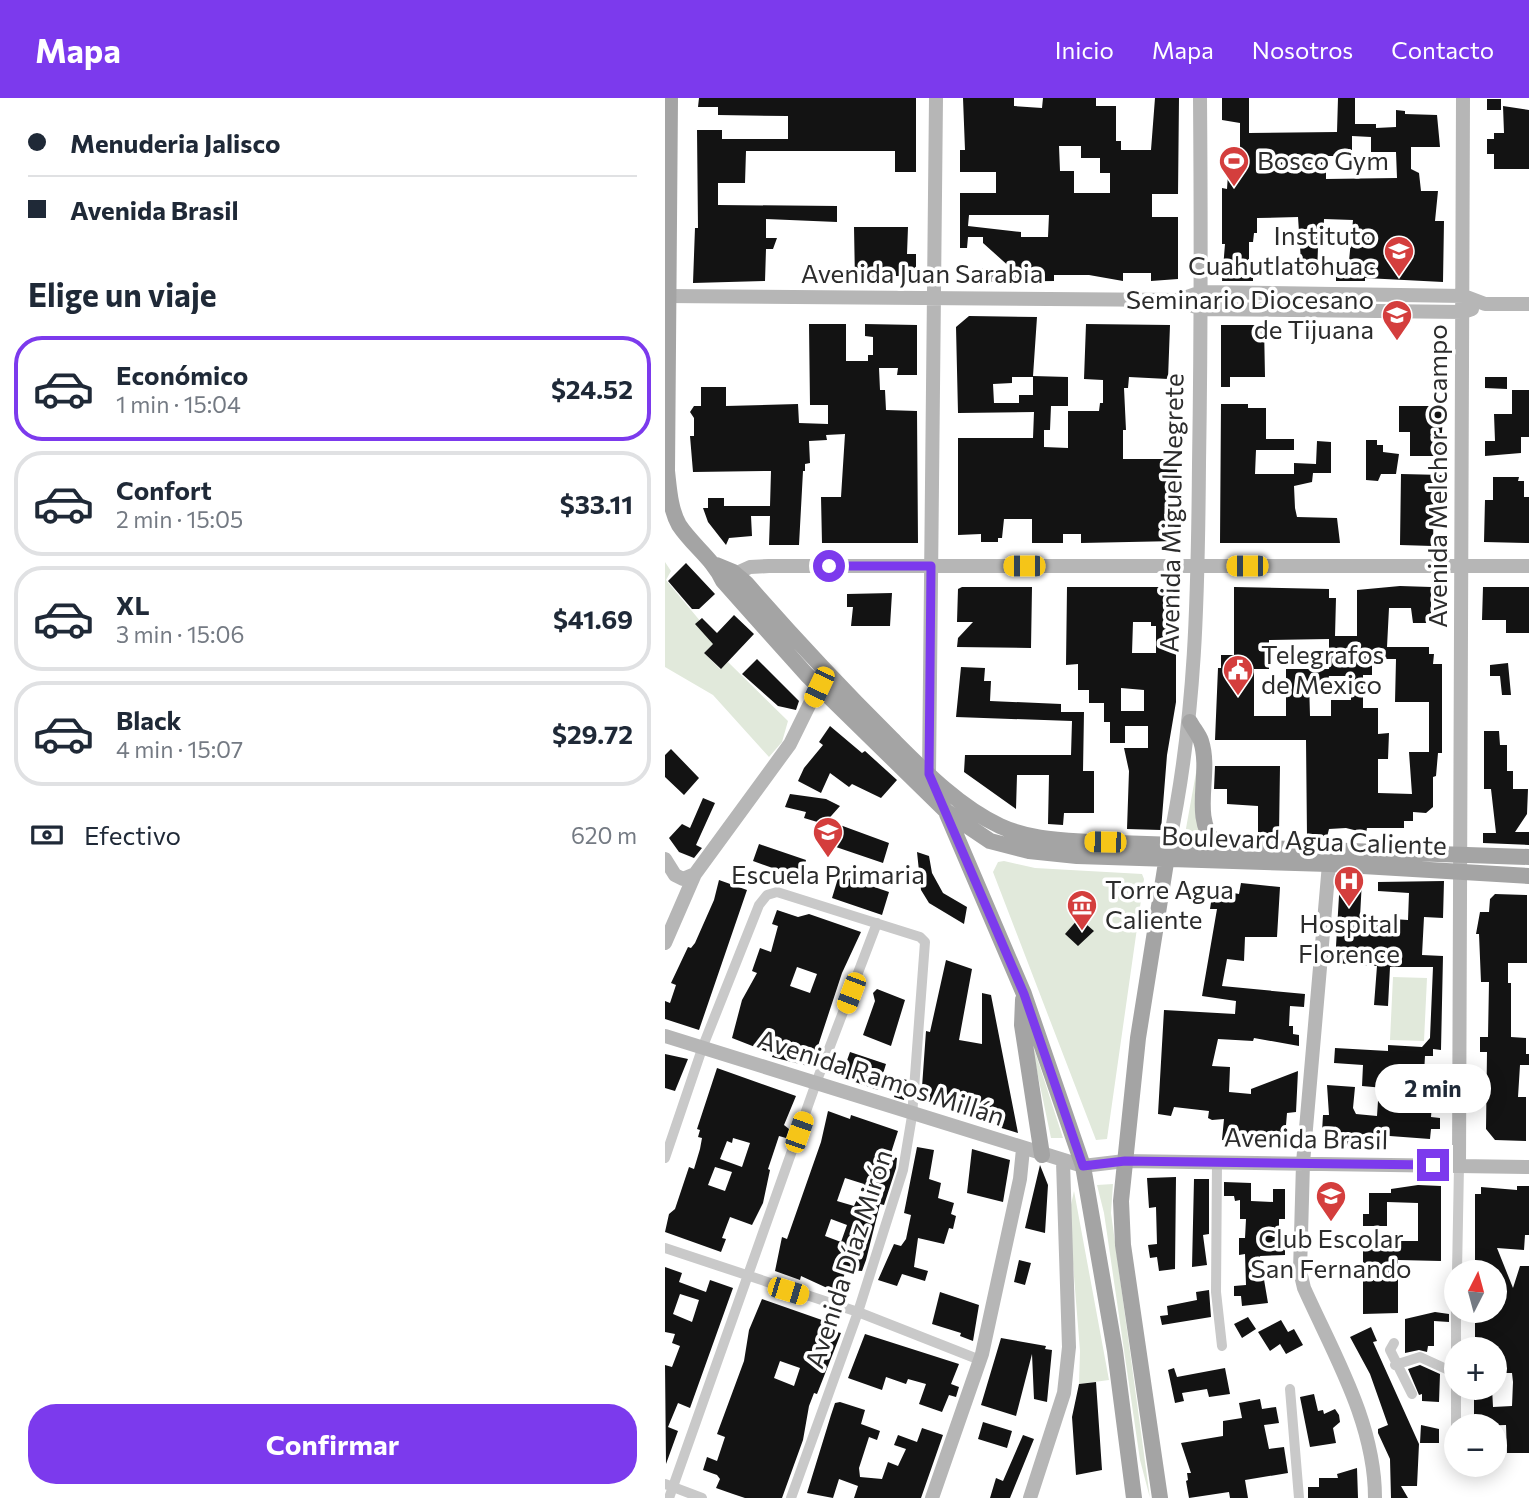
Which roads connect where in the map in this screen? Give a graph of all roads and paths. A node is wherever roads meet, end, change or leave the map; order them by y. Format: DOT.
graph roads {
  1 [pos="670,98"];
  2 [pos="936,98"];
  3 [pos="1200,98"];
  4 [pos="1463,98"];
  5 [pos="1201,292"];
  6 [pos="667,296"];
  7 [pos="1464,296"];
  8 [pos="934,299"];
  9 [pos="1178,300"];
  10 [pos="1485,304"];
  11 [pos="1529,304"];
  12 [pos="1201,309"];
  13 [pos="1464,312"];
  14 [pos="931,566"];
  15 [pos="1198,566"];
  16 [pos="1462,566"];
  17 [pos="1529,566"];
  18 [pos="728,577"];
  19 [pos="822,680"];
  20 [pos="1190,722"];
  21 [pos="929,774"];
  22 [pos="947,812"];
  23 [pos="1216,845"];
  24 [pos="1167,852"];
  25 [pos="1461,854"];
  26 [pos="1529,857"];
  27 [pos="665,859"];
  28 [pos="1329,864"];
  29 [pos="1460,872"];
  30 [pos="695,874"];
  31 [pos="1529,876"];
  32 [pos="877,923"];
  33 [pos="665,943"];
  34 [pos="1024,994"];
  35 [pos="665,1037"];
  36 [pos="703,1046"];
  37 [pos="816,1083"];
  38 [pos="912,1115"];
  39 [pos="1023,1149"];
  40 [pos="1042,1155"];
  41 [pos="665,1158"];
  42 [pos="1125,1161"];
  43 [pos="1063,1162"];
  44 [pos="1217,1162"];
  45 [pos="1303,1163"];
  46 [pos="1083,1166"];
  47 [pos="1459,1166"];
  48 [pos="1529,1167"];
  49 [pos="665,1248"];
  50 [pos="1457,1260"];
  51 [pos="749,1278"];
  52 [pos="858,1312"];
  53 [pos="1394,1343"];
  54 [pos="1222,1346"];
  55 [pos="980,1360"];
  56 [pos="1395,1365"];
  57 [pos="1444,1368"];
  58 [pos="1290,1389"];
  59 [pos="1412,1394"];
  60 [pos="669,1485"];
  61 [pos="669,1498"];
  62 [pos="702,1498"];
  63 [pos="791,1498"];
  64 [pos="932,1498"];
  65 [pos="1030,1498"];
  66 [pos="1134,1498"];
  67 [pos="1160,1498"];
  68 [pos="1299,1498"];
  69 [pos="1375,1498"];
  1 -- 6 [label="main road, Boulevard Agua Caliente"];
  2 -- 8 [label="street"];
  3 -- 5 [label="street, Avenida Miguel Negrete"];
  4 -- 7 [label="street, Avenida Melchor Ocampo"];
  5 -- 7 [label="street, Avenida Juan Sarabia"];
  5 -- 9 [label="street, Avenida Juan Sarabia"];
  5 -- 12 [label="street, Avenida Miguel Negrete"];
  6 -- 8 [label="street, Avenida Juan Sarabia"];
  6 -- 18 [label="main road, Boulevard Agua Caliente"];
  7 -- 10 [label="street, Avenida Juan Sarabia"];
  7 -- 13 [label="street, Avenida Melchor Ocampo"];
  8 -- 9 [label="street, Avenida Juan Sarabia"];
  8 -- 14 [label="street"];
  9 -- 12 [label="street, Avenida Juan Sarabia"];
  10 -- 11 [label="street, Avenida Juan Sarabia"];
  10 -- 13 [label="street, Avenida Juan Sarabia"];
  12 -- 13 [label="street, Avenida Juan Sarabia"];
  12 -- 15 [label="street, Avenida Miguel Negrete"];
  13 -- 16 [label="street, Avenida Melchor Ocampo"];
  14 -- 15 [label="street"];
  14 -- 18 [label="street"];
  14 -- 21 [label="street"];
  15 -- 16 [label="street"];
  15 -- 20 [label="street, Avenida Miguel Negrete"];
  16 -- 17 [label="street"];
  16 -- 25 [label="street, Avenida Melchor Ocampo"];
  18 -- 19 [label="main road, Boulevard Agua Caliente"];
  19 -- 21 [label="main road, Boulevard Agua Caliente"];
  19 -- 22 [label="main road, Boulevard Agua Caliente"];
  19 -- 30 [label="street"];
  20 -- 23 [label="main road"];
  20 -- 24 [label="street, Avenida Miguel Negrete"];
  21 -- 22 [label="main road"];
  21 -- 24 [label="main road, Boulevard Agua Caliente"];
  22 -- 24 [label="main road, Boulevard Agua Caliente"];
  22 -- 34 [label="main road"];
  23 -- 24 [label="main road, Boulevard Agua Caliente"];
  23 -- 25 [label="main road, Boulevard Agua Caliente"];
  24 -- 28 [label="main road, Boulevard Agua Caliente"];
  24 -- 42 [label="main road"];
  25 -- 26 [label="main road, Boulevard Agua Caliente"];
  25 -- 29 [label="street, Avenida Melchor Ocampo"];
  27 -- 30 [label="street"];
  28 -- 29 [label="main road, Boulevard Agua Caliente"];
  28 -- 45 [label="street"];
  29 -- 31 [label="main road, Boulevard Agua Caliente"];
  29 -- 47 [label="street, Avenida Melchor Ocampo"];
  30 -- 33 [label="street"];
  32 -- 36 [label="street"];
  32 -- 37 [label="street"];
  32 -- 38 [label="street, Avenida Díaz Mirón"];
  34 -- 40 [label="main road"];
  34 -- 46 [label="main road"];
  35 -- 36 [label="street, Avenida Ramos Millán"];
  36 -- 37 [label="street, Avenida Ramos Millán"];
  36 -- 41 [label="street"];
  37 -- 38 [label="street, Avenida Ramos Millán"];
  37 -- 51 [label="street"];
  38 -- 39 [label="street, Avenida Ramos Millán"];
  38 -- 52 [label="street, Avenida Díaz Mirón"];
  39 -- 40 [label="street, Avenida Ramos Millán"];
  39 -- 55 [label="street"];
  40 -- 43 [label="street, Avenida Ramos Millán"];
  42 -- 44 [label="street, Avenida Brasil"];
  42 -- 46 [label="street, Avenida Brasil"];
  42 -- 67 [label="main road"];
  43 -- 46 [label="street, Avenida Ramos Millán"];
  43 -- 65 [label="street"];
  44 -- 45 [label="street, Avenida Brasil"];
  44 -- 54 [label="street"];
  45 -- 47 [label="street, Avenida Brasil"];
  45 -- 69 [label="street"];
  46 -- 66 [label="main road"];
  47 -- 48 [label="street, Avenida Brasil"];
  47 -- 50 [label="street"];
  49 -- 51 [label="street"];
  51 -- 52 [label="street"];
  51 -- 60 [label="street"];
  52 -- 55 [label="street"];
  52 -- 63 [label="street, Avenida Díaz Mirón"];
  53 -- 56 [label="street"];
  55 -- 64 [label="street"];
  56 -- 57 [label="street"];
  56 -- 59 [label="street"];
  58 -- 68 [label="street"];
  60 -- 61 [label="street"];
  60 -- 62 [label="street"];
}
